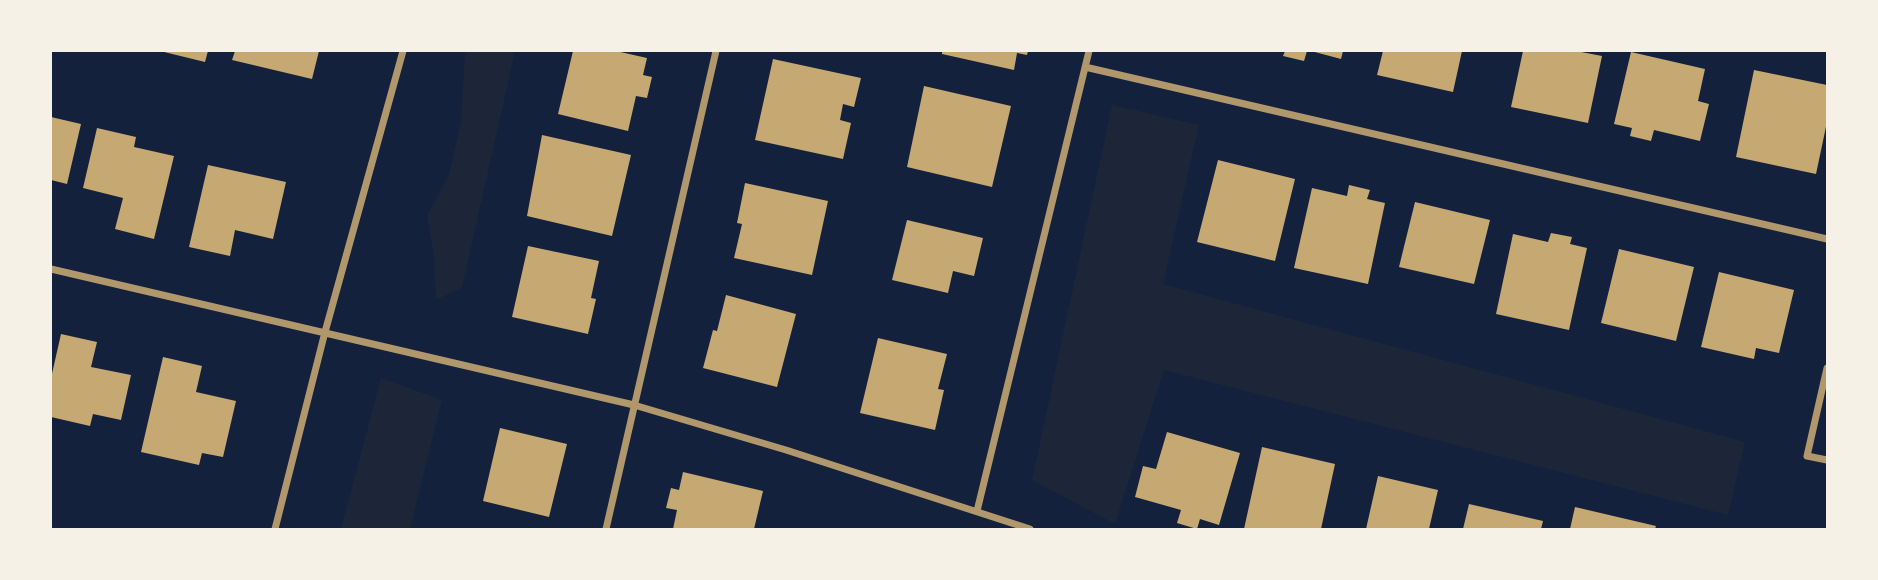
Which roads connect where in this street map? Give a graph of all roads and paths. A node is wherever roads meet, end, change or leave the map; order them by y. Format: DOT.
graph roads {
  1 [pos="403,51"];
  2 [pos="716,51"];
  3 [pos="1089,51"];
  4 [pos="1085,66"];
  5 [pos="1827,239"];
  6 [pos="51,269"];
  7 [pos="325,331"];
  8 [pos="1827,368"];
  9 [pos="634,405"];
  10 [pos="1827,460"];
  11 [pos="977,511"];
  12 [pos="275,529"];
  13 [pos="606,529"];
  14 [pos="1030,529"];
  1 -- 7 [label="street"];
  2 -- 9 [label="street"];
  3 -- 4 [label="street"];
  4 -- 5 [label="street"];
  4 -- 11 [label="street"];
  6 -- 7 [label="street"];
  7 -- 9 [label="street"];
  7 -- 12 [label="street"];
  8 -- 10 [label="street"];
  9 -- 11 [label="street"];
  9 -- 13 [label="street"];
  11 -- 14 [label="street"];
}
